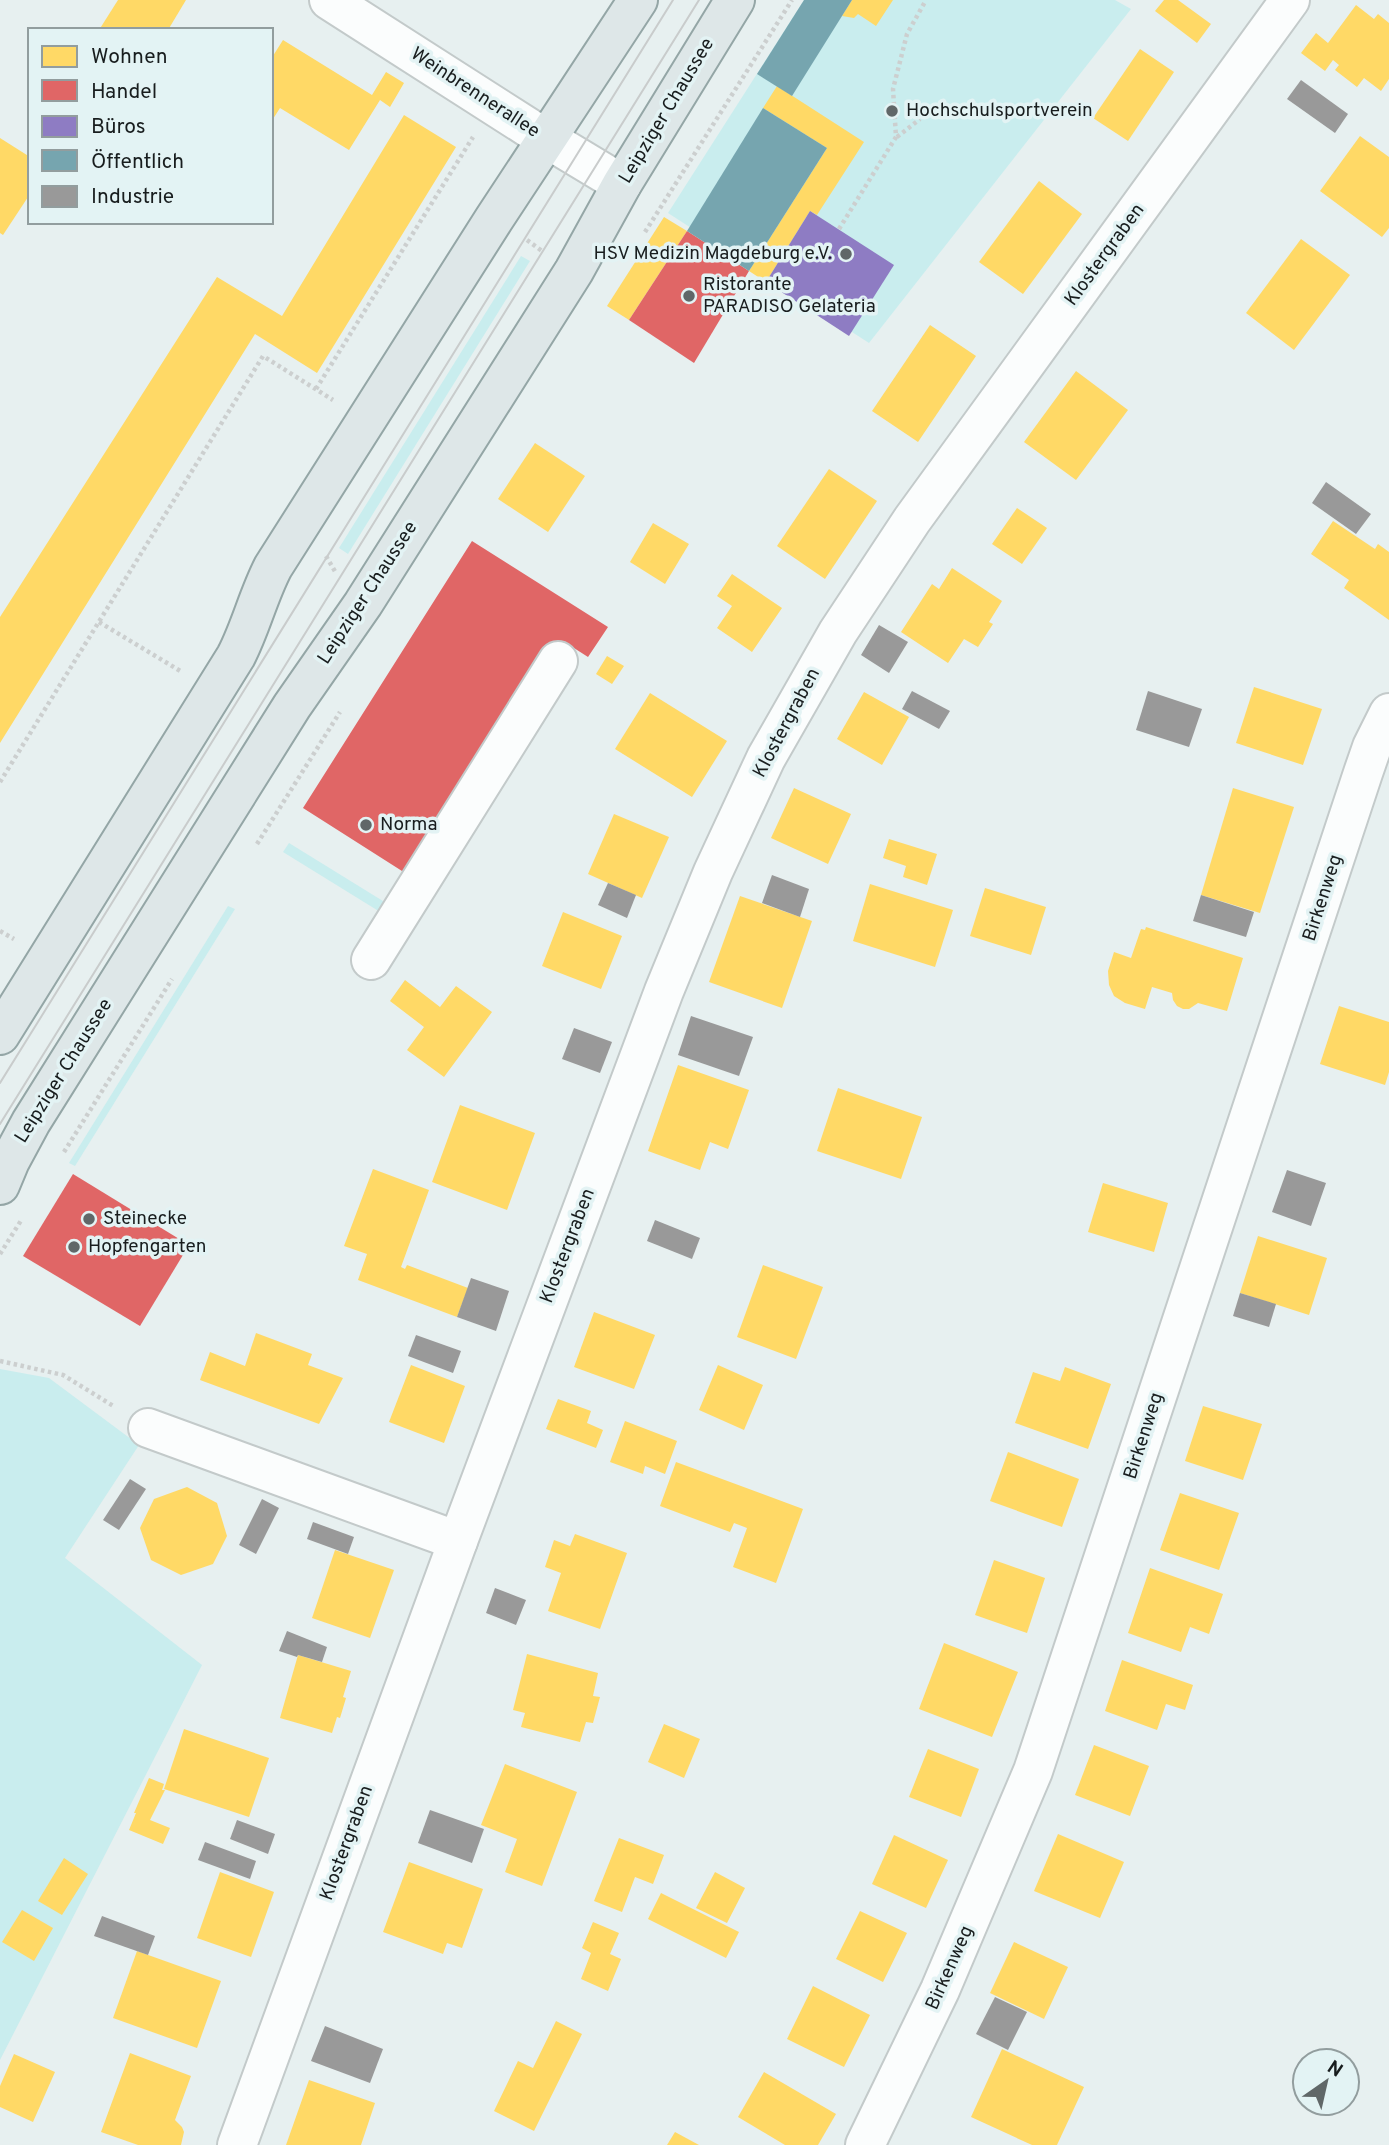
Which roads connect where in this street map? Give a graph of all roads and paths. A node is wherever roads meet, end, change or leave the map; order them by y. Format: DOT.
graph roads {
  1 [pos="328,0"];
  2 [pos="638,0"];
  3 [pos="735,0"];
  4 [pos="926,0"];
  5 [pos="1290,0"];
  6 [pos="494,104"];
  7 [pos="920,119"];
  8 [pos="896,137"];
  9 [pos="546,138"];
  10 [pos="622,184"];
  11 [pos="494,219"];
  12 [pos="839,229"];
  13 [pos="574,271"];
  14 [pos="316,389"];
  15 [pos="343,406"];
  16 [pos="303,519"];
  17 [pos="363,604"];
  18 [pos="99,622"];
  19 [pos="558,661"];
  20 [pos="188,676"];
  21 [pos="1389,713"];
  22 [pos="0,782"];
  23 [pos="371,960"];
  24 [pos="0,1035"];
  25 [pos="0,1185"];
  26 [pos="0,1361"];
  27 [pos="148,1428"];
  28 [pos="458,1541"];
  29 [pos="237,2145"];
  30 [pos="864,2145"];
  1 -- 6 [label="street, Weinbrennerallee"];
  2 -- 9 [label="main road"];
  3 -- 10 [label="main road, Leipziger Chaussee"];
  4 -- 8 [label="path"];
  5 -- 28 [label="street, Klostergraben"];
  6 -- 9 [label="street, Weinbrennerallee"];
  6 -- 14 [label="path"];
  7 -- 8 [label="path"];
  8 -- 12 [label="path"];
  9 -- 10 [label="street, Weinbrennerallee"];
  9 -- 11 [label="main road"];
  10 -- 13 [label="main road, Leipziger Chaussee"];
  11 -- 13 [label="path"];
  11 -- 16 [label="main road"];
  13 -- 17 [label="main road, Leipziger Chaussee"];
  14 -- 15 [label="path"];
  14 -- 18 [label="path"];
  16 -- 17 [label="path"];
  16 -- 24 [label="main road"];
  17 -- 25 [label="main road, Leipziger Chaussee"];
  18 -- 20 [label="path"];
  18 -- 22 [label="path"];
  19 -- 23 [label="street"];
  21 -- 30 [label="street, Birkenweg"];
  26 -- 27 [label="path"];
  27 -- 28 [label="street"];
  28 -- 29 [label="street, Klostergraben"];
}
